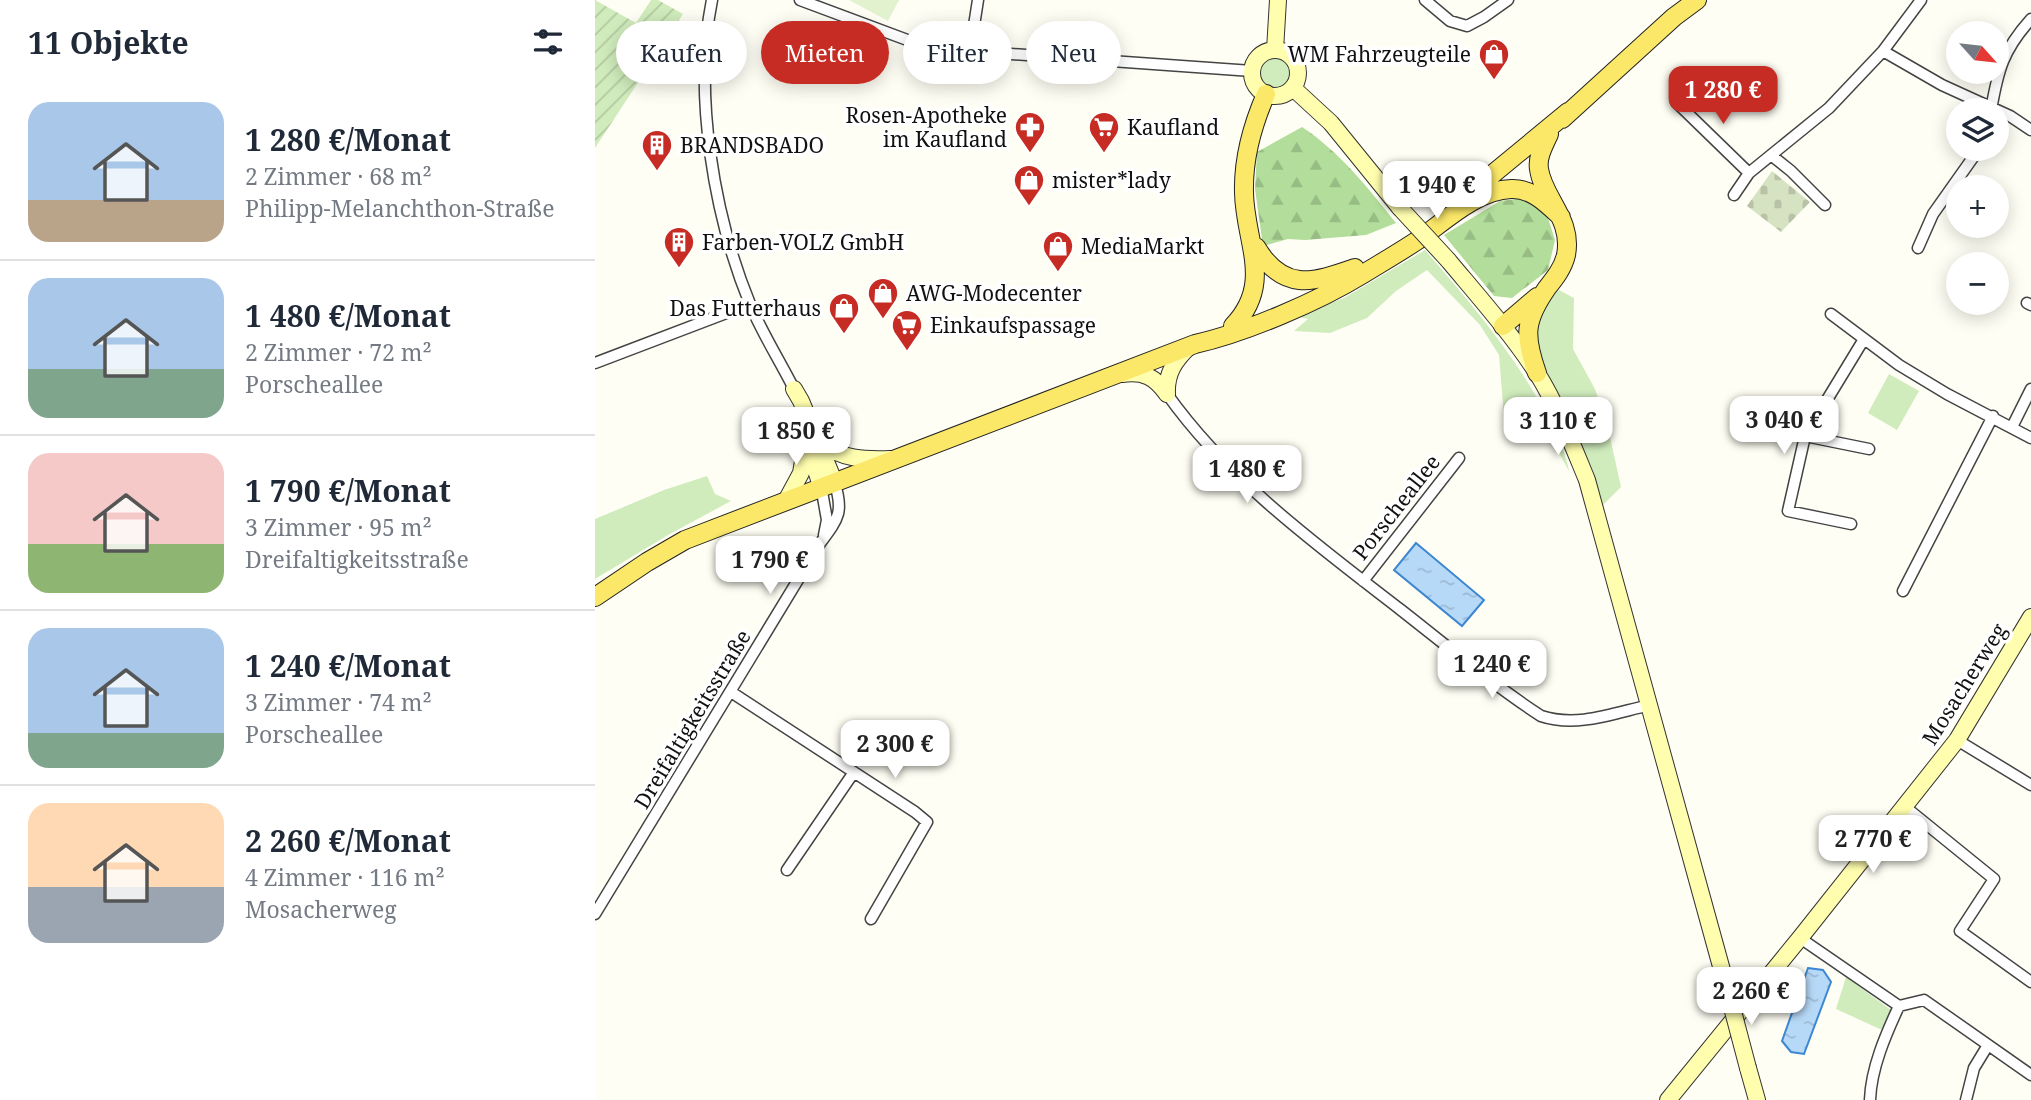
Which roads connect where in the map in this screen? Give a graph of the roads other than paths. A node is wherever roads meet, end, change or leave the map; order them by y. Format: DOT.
graph roads {
  1 [pos="712,0"];
  2 [pos="800,0"];
  3 [pos="978,0"];
  4 [pos="1278,0"];
  5 [pos="1425,0"];
  6 [pos="1508,0"];
  7 [pos="1697,0"];
  8 [pos="1921,0"];
  9 [pos="2031,19"];
  10 [pos="974,21"];
  11 [pos="903,38"];
  12 [pos="1275,50"];
  13 [pos="1883,51"];
  14 [pos="1012,54"];
  15 [pos="1252,71"];
  16 [pos="1293,88"];
  17 [pos="1266,94"];
  18 [pos="1969,98"];
  19 [pos="1993,98"];
  20 [pos="1676,102"];
  21 [pos="1568,112"];
  22 [pos="2009,116"];
  23 [pos="2031,130"];
  24 [pos="1549,134"];
  25 [pos="1771,155"];
  26 [pos="1971,161"];
  27 [pos="1749,173"];
  28 [pos="1734,195"];
  29 [pos="1825,205"];
  30 [pos="1561,217"];
  31 [pos="1448,218"];
  32 [pos="1250,238"];
  33 [pos="1918,248"];
  34 [pos="1368,263"];
  35 [pos="1547,289"];
  36 [pos="750,304"];
  37 [pos="1831,314"];
  38 [pos="1233,326"];
  39 [pos="1503,326"];
  40 [pos="1864,339"];
  41 [pos="1192,345"];
  42 [pos="595,363"];
  43 [pos="1537,373"];
  44 [pos="1111,376"];
  45 [pos="794,389"];
  46 [pos="2031,389"];
  47 [pos="1167,394"];
  48 [pos="1993,416"];
  49 [pos="2012,427"];
  50 [pos="1805,436"];
  51 [pos="2031,438"];
  52 [pos="813,440"];
  53 [pos="1869,449"];
  54 [pos="893,458"];
  55 [pos="1459,458"];
  56 [pos="828,484"];
  57 [pos="787,499"];
  58 [pos="1851,524"];
  59 [pos="1363,581"];
  60 [pos="1903,591"];
  61 [pos="595,597"];
  62 [pos="2031,617"];
  63 [pos="731,692"];
  64 [pos="1650,705"];
  65 [pos="1957,740"];
  66 [pos="854,772"];
  67 [pos="2031,785"];
  68 [pos="1904,806"];
  69 [pos="787,870"];
  70 [pos="595,914"];
  71 [pos="871,919"];
  72 [pos="1801,938"];
  73 [pos="2030,979"];
  74 [pos="1899,1006"];
  75 [pos="1988,1045"];
  76 [pos="2031,1075"];
  77 [pos="1668,1100"];
  78 [pos="1757,1100"];
  79 [pos="1870,1100"];
  80 [pos="1966,1100"];
  1 -- 36 [label="street"];
  2 -- 11 [label="street"];
  3 -- 10 [label="street"];
  4 -- 12 [label="main road"];
  5 -- 6 [label="street"];
  7 -- 21 [label="main road"];
  8 -- 13 [label="street"];
  9 -- 19 [label="street"];
  12 -- 15 [label="main road"];
  12 -- 16 [label="main road"];
  13 -- 18 [label="street"];
  13 -- 25 [label="street"];
  14 -- 15 [label="street"];
  15 -- 17 [label="main road"];
  16 -- 17 [label="main road"];
  16 -- 39 [label="main road, bridge"];
  17 -- 32 [label="main road"];
  20 -- 27 [label="street"];
  21 -- 24 [label="main road"];
  21 -- 34 [label="main road"];
  22 -- 23 [label="street"];
  24 -- 30 [label="main road"];
  24 -- 31 [label="main road"];
  25 -- 27 [label="street"];
  25 -- 29 [label="street"];
  26 -- 33 [label="street"];
  27 -- 28 [label="street"];
  30 -- 31 [label="main road"];
  30 -- 35 [label="main road"];
  31 -- 41 [label="main road"];
  32 -- 34 [label="main road"];
  32 -- 38 [label="main road"];
  34 -- 38 [label="main road"];
  35 -- 39 [label="main road"];
  35 -- 43 [label="main road"];
  36 -- 42 [label="street"];
  36 -- 45 [label="street"];
  37 -- 40 [label="street"];
  38 -- 41 [label="main road"];
  39 -- 43 [label="main road"];
  40 -- 48 [label="street"];
  40 -- 50 [label="street"];
  41 -- 44 [label="main road"];
  41 -- 47 [label="main road"];
  43 -- 64 [label="main road"];
  44 -- 47 [label="main road"];
  44 -- 54 [label="main road"];
  45 -- 52 [label="main road"];
  46 -- 49 [label="street"];
  47 -- 59 [label="street, Porscheallee"];
  48 -- 49 [label="street"];
  48 -- 60 [label="street"];
  49 -- 51 [label="street"];
  50 -- 53 [label="street"];
  50 -- 58 [label="street"];
  52 -- 54 [label="main road"];
  52 -- 56 [label="main road"];
  52 -- 57 [label="main road"];
  54 -- 56 [label="main road"];
  55 -- 59 [label="street, Porscheallee"];
  56 -- 57 [label="main road"];
  56 -- 63 [label="street, Dreifaltigkeitsstraße"];
  57 -- 61 [label="main road"];
  59 -- 64 [label="street, Porscheallee"];
  62 -- 65 [label="main road, Mosacherweg"];
  63 -- 66 [label="street"];
  63 -- 70 [label="street, Dreifaltigkeitsstraße"];
  64 -- 78 [label="main road, bridge"];
  65 -- 67 [label="street"];
  65 -- 68 [label="main road, Mosacherweg"];
  66 -- 69 [label="street"];
  66 -- 71 [label="street"];
  68 -- 72 [label="main road, Mosacherweg"];
  68 -- 73 [label="street"];
  72 -- 74 [label="street"];
  72 -- 77 [label="main road, Mosacherweg"];
  74 -- 75 [label="street"];
  74 -- 79 [label="street"];
  75 -- 76 [label="street"];
  75 -- 80 [label="street"];
}
